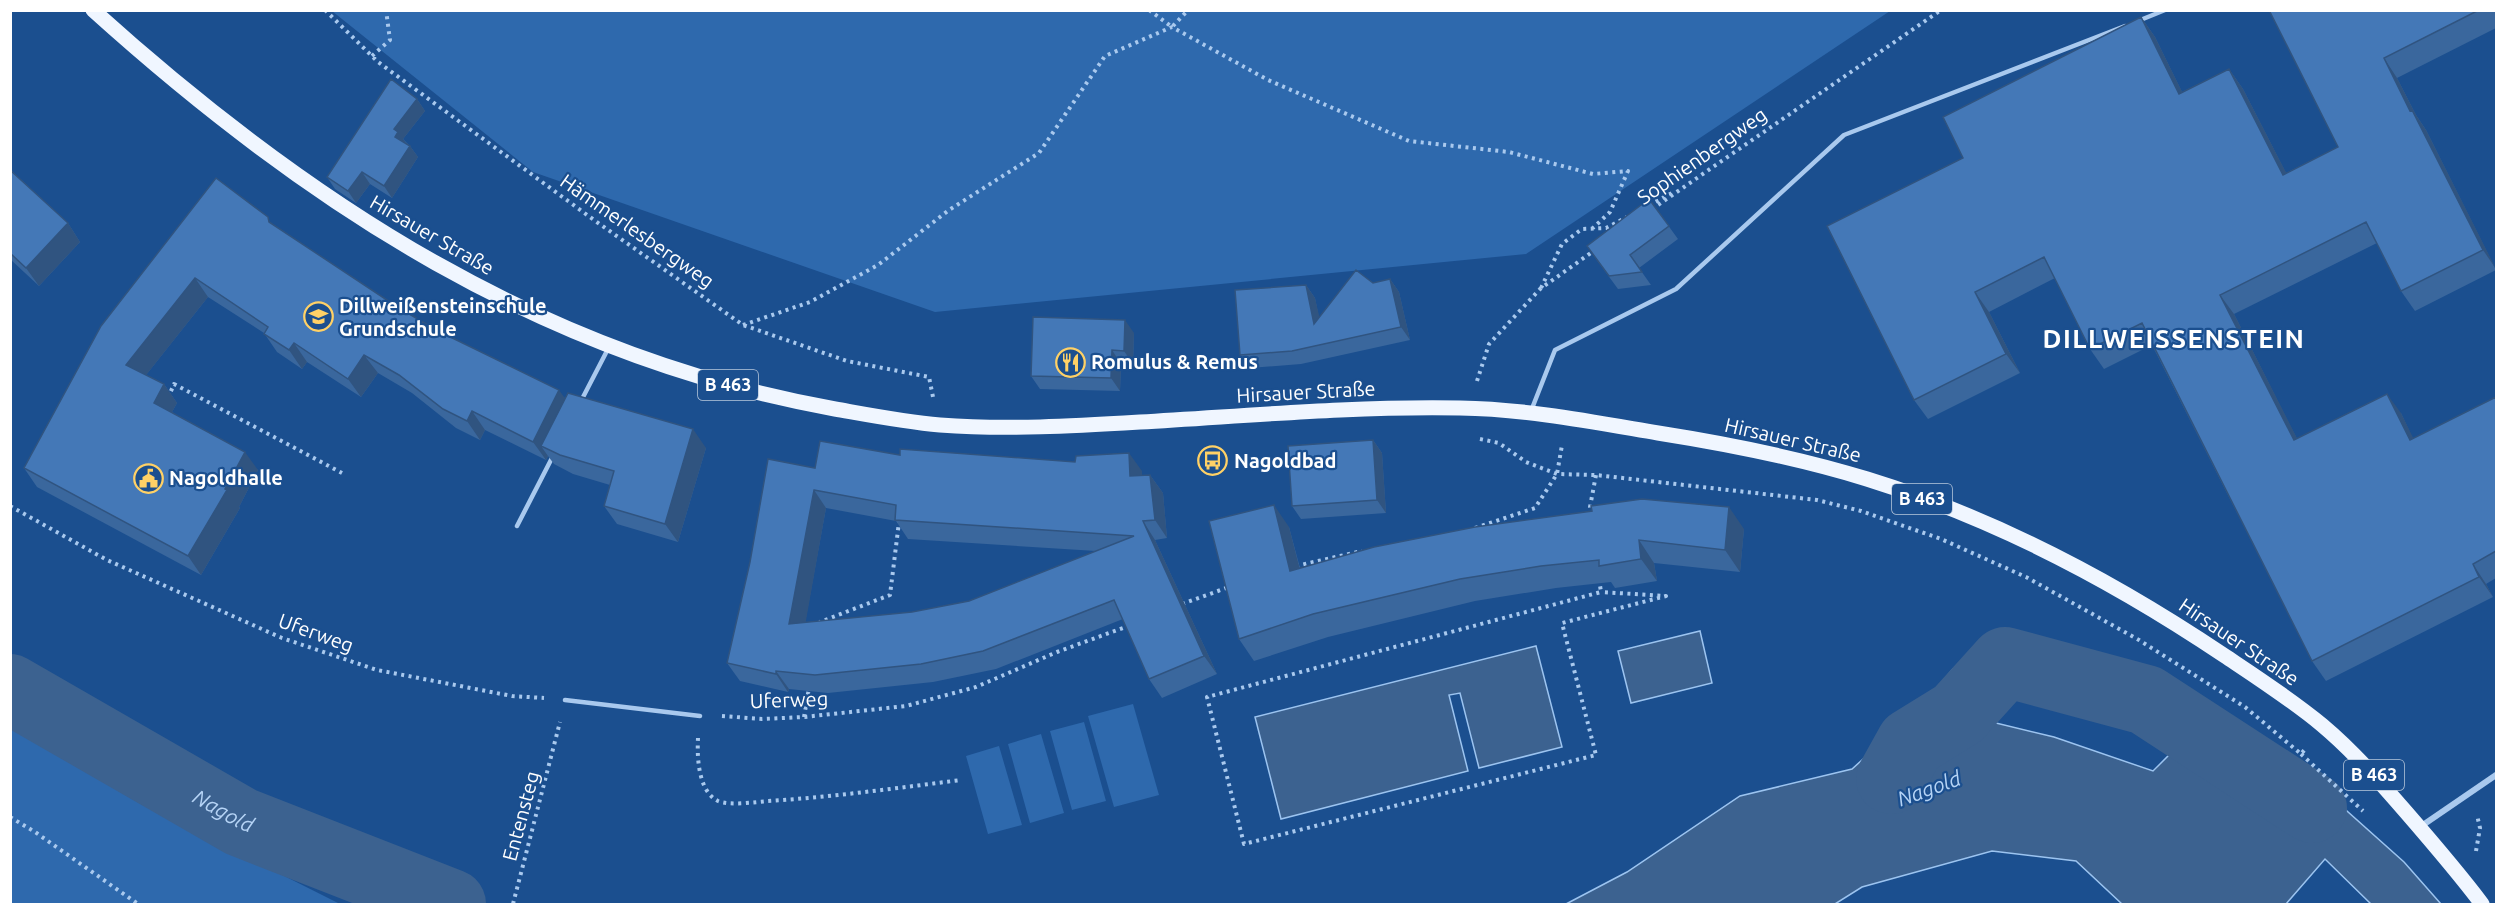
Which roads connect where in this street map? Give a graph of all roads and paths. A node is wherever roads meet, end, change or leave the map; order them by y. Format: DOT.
graph roads {
  1 [pos="93,10"];
  2 [pos="325,10"];
  3 [pos="386,10"];
  4 [pos="1149,10"];
  5 [pos="1188,10"];
  6 [pos="1941,10"];
  7 [pos="2165,10"];
  8 [pos="1172,27"];
  9 [pos="372,56"];
  10 [pos="1688,184"];
  11 [pos="1647,206"];
  12 [pos="1637,211"];
  13 [pos="1643,216"];
  14 [pos="1593,228"];
  15 [pos="1596,249"];
  16 [pos="1540,289"];
  17 [pos="743,325"];
  18 [pos="609,346"];
  19 [pos="168,398"];
  20 [pos="1468,408"];
  21 [pos="577,410"];
  22 [pos="1530,413"];
  23 [pos="939,424"];
  24 [pos="555,452"];
  25 [pos="342,473"];
  26 [pos="1557,474"];
  27 [pos="1596,475"];
  28 [pos="10,506"];
  29 [pos="1591,516"];
  30 [pos="900,518"];
  31 [pos="517,526"];
  32 [pos="1470,529"];
  33 [pos="1372,548"];
  34 [pos="1292,567"];
  35 [pos="1599,574"];
  36 [pos="1235,585"];
  37 [pos="1601,592"];
  38 [pos="1181,605"];
  39 [pos="1141,621"];
  40 [pos="818,633"];
  41 [pos="809,687"];
  42 [pos="564,700"];
  43 [pos="700,716"];
  44 [pos="804,717"];
  45 [pos="2324,727"];
  46 [pos="557,735"];
  47 [pos="2301,753"];
  48 [pos="2496,775"];
  49 [pos="961,780"];
  50 [pos="2468,795"];
  51 [pos="2363,811"];
  52 [pos="10,817"];
  53 [pos="2420,828"];
  54 [pos="2476,852"];
  55 [pos="138,904"];
  56 [pos="513,904"];
  57 [pos="2482,904"];
  1 -- 18 [label="main road, Hirsauer Straße / B 463"];
  2 -- 9 [label="path, Hämmerlesbergweg"];
  3 -- 9 [label="path"];
  4 -- 8 [label="path"];
  5 -- 8 [label="path"];
  6 -- 10 [label="path, Sophienbergweg"];
  7 -- 22 [label="lane"];
  8 -- 14 [label="path"];
  8 -- 17 [label="path"];
  9 -- 17 [label="path, Hämmerlesbergweg"];
  10 -- 11 [label="path"];
  10 -- 13 [label="path, Sophienbergweg"];
  12 -- 14 [label="path"];
  14 -- 16 [label="path"];
  15 -- 16 [label="path"];
  16 -- 20 [label="path"];
  17 -- 23 [label="path, Hämmerlesbergweg"];
  18 -- 21 [label="lane"];
  18 -- 23 [label="main road, Hirsauer Straße / B 463"];
  19 -- 25 [label="path"];
  20 -- 22 [label="main road, Hirsauer Straße / B 463"];
  20 -- 23 [label="main road, Hirsauer Straße / B 463"];
  20 -- 26 [label="path"];
  22 -- 45 [label="main road, Hirsauer Straße / B 463"];
  24 -- 31 [label="lane"];
  26 -- 27 [label="path"];
  26 -- 32 [label="path"];
  27 -- 29 [label="path"];
  27 -- 47 [label="path"];
  28 -- 42 [label="path, Uferweg"];
  30 -- 40 [label="path"];
  33 -- 34 [label="path"];
  35 -- 37 [label="path"];
  36 -- 38 [label="path"];
  37 -- 37 [label="path"];
  39 -- 44 [label="path, Uferweg"];
  41 -- 44 [label="path"];
  42 -- 43 [label="lane"];
  43 -- 44 [label="path, Uferweg"];
  43 -- 49 [label="path"];
  45 -- 47 [label="path"];
  45 -- 53 [label="main road, Hirsauer Straße / B 463"];
  46 -- 56 [label="path, Entensteg"];
  47 -- 51 [label="path"];
  48 -- 50 [label="street"];
  50 -- 53 [label="street"];
  50 -- 54 [label="path"];
  52 -- 55 [label="path"];
  53 -- 57 [label="main road, Hirsauer Straße / B 463"];
}
